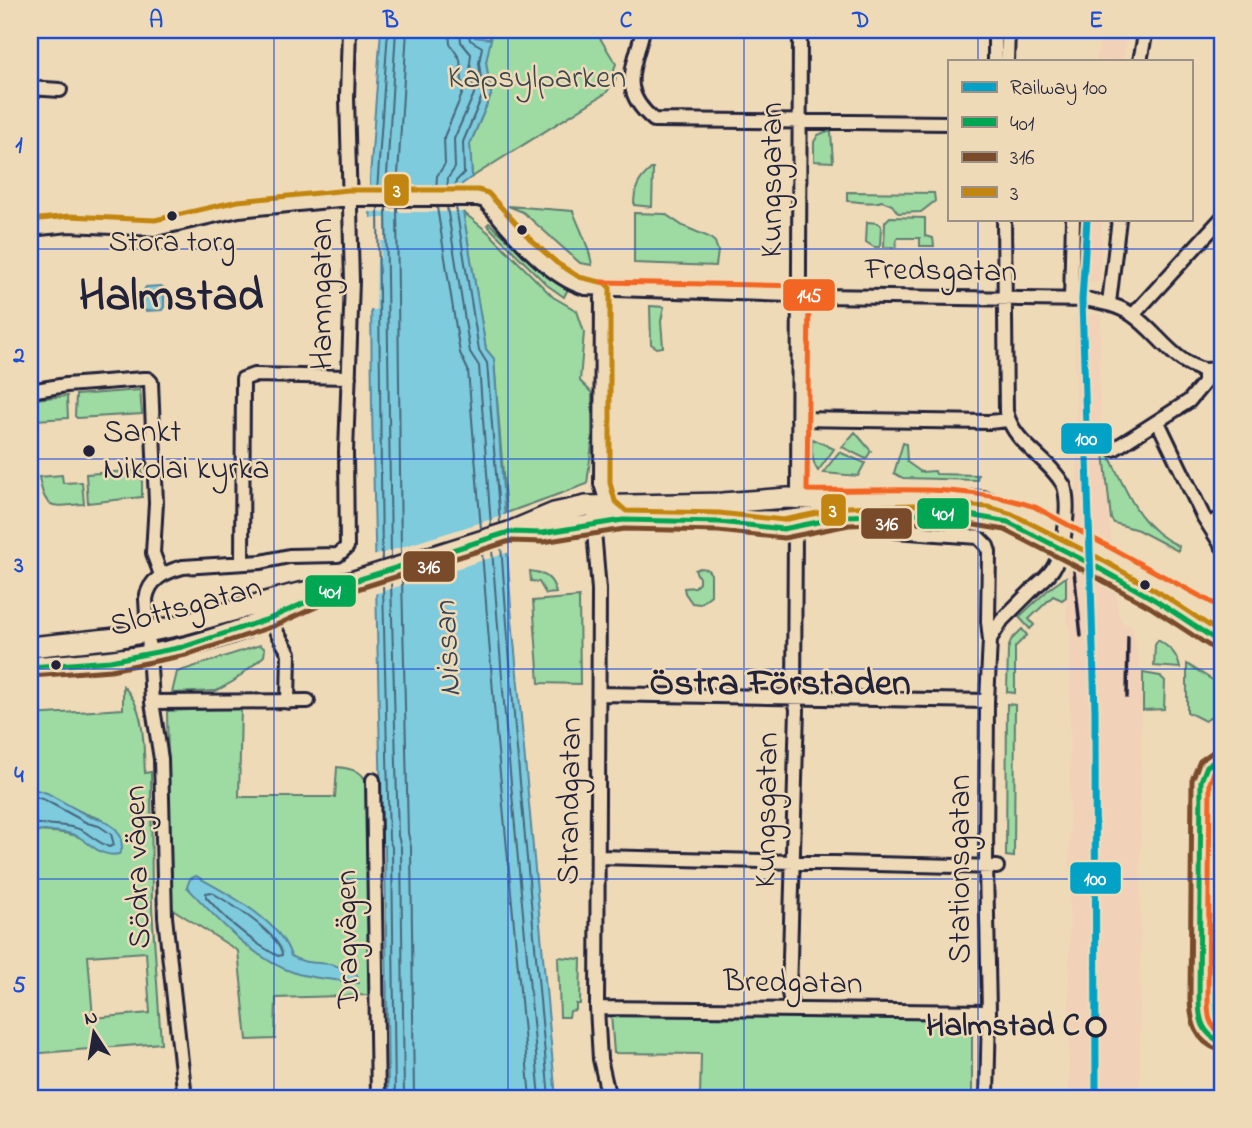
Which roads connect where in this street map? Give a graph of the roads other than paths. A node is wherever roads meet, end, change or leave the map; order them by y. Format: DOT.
graph roads {
  1 [pos="349,30"];
  2 [pos="643,30"];
  3 [pos="800,30"];
  4 [pos="995,30"];
  5 [pos="1008,30"];
  6 [pos="1146,30"];
  7 [pos="995,60"];
  8 [pos="1007,60"];
  9 [pos="1140,60"];
  10 [pos="30,88"];
  11 [pos="60,90"];
  12 [pos="798,122"];
  13 [pos="948,123"];
  14 [pos="349,199"];
  15 [pos="1222,218"];
  16 [pos="1003,220"];
  17 [pos="1073,220"];
  18 [pos="1119,220"];
  19 [pos="30,229"];
  20 [pos="602,290"];
  21 [pos="800,294"];
  22 [pos="1005,300"];
  23 [pos="1071,300"];
  24 [pos="1109,303"];
  25 [pos="1133,315"];
  26 [pos="1222,369"];
  27 [pos="1205,370"];
  28 [pos="349,377"];
  29 [pos="30,391"];
  30 [pos="798,419"];
  31 [pos="1008,420"];
  32 [pos="1158,422"];
  33 [pos="1114,449"];
  34 [pos="798,498"];
  35 [pos="845,508"];
  36 [pos="985,509"];
  37 [pos="594,512"];
  38 [pos="720,513"];
  39 [pos="870,515"];
  40 [pos="1222,518"];
  41 [pos="1209,524"];
  42 [pos="795,528"];
  43 [pos="509,533"];
  44 [pos="1222,545"];
  45 [pos="242,563"];
  46 [pos="161,575"];
  47 [pos="351,582"];
  48 [pos="271,618"];
  49 [pos="1222,618"];
  50 [pos="147,633"];
  51 [pos="990,640"];
  52 [pos="1222,645"];
  53 [pos="30,647"];
  54 [pos="149,655"];
  55 [pos="30,667"];
  56 [pos="599,694"];
  57 [pos="794,698"];
  58 [pos="308,701"];
  59 [pos="987,701"];
  60 [pos="152,702"];
  61 [pos="288,702"];
  62 [pos="373,780"];
  63 [pos="598,857"];
  64 [pos="793,861"];
  65 [pos="992,867"];
  66 [pos="597,1008"];
  67 [pos="792,1009"];
  68 [pos="989,1012"];
  69 [pos="185,1098"];
  70 [pos="378,1098"];
  71 [pos="609,1098"];
  72 [pos="987,1098"];
  1 -- 14 [label="street, Hamngatan"];
  2 -- 12 [label="street"];
  3 -- 12 [label="street, Kungsgatan"];
  4 -- 7 [label="street"];
  5 -- 8 [label="street"];
  6 -- 9 [label="street"];
  10 -- 11 [label="street"];
  12 -- 13 [label="street"];
  12 -- 21 [label="street, Kungsgatan"];
  14 -- 19 [label="street"];
  14 -- 20 [label="street, Fredsgatan"];
  14 -- 28 [label="street, Hamngatan"];
  15 -- 25 [label="street"];
  16 -- 22 [label="street"];
  17 -- 23 [label="street"];
  18 -- 24 [label="street"];
  20 -- 21 [label="street, Fredsgatan"];
  20 -- 37 [label="street, Strandgatan"];
  21 -- 22 [label="street, Fredsgatan"];
  21 -- 30 [label="street, Kungsgatan"];
  22 -- 23 [label="street, Fredsgatan"];
  22 -- 31 [label="street"];
  23 -- 24 [label="street, Fredsgatan"];
  24 -- 25 [label="street, Fredsgatan"];
  25 -- 27 [label="street, Fredsgatan"];
  26 -- 27 [label="street"];
  27 -- 32 [label="street"];
  28 -- 45 [label="street, Hamngatan"];
  28 -- 45 [label="street"];
  29 -- 46 [label="street"];
  30 -- 31 [label="street"];
  30 -- 34 [label="street, Kungsgatan"];
  31 -- 51 [label="street, bridge"];
  32 -- 33 [label="street"];
  32 -- 41 [label="street"];
  34 -- 35 [label="highway"];
  34 -- 38 [label="highway"];
  35 -- 36 [label="highway"];
  35 -- 38 [label="highway"];
  35 -- 39 [label="highway"];
  35 -- 42 [label="highway"];
  36 -- 39 [label="highway"];
  36 -- 49 [label="highway"];
  36 -- 52 [label="highway"];
  37 -- 38 [label="highway"];
  37 -- 38 [label="highway"];
  37 -- 43 [label="highway"];
  37 -- 43 [label="highway"];
  37 -- 56 [label="street, Strandgatan"];
  38 -- 42 [label="highway"];
  39 -- 51 [label="street, Stationsgatan"];
  40 -- 41 [label="street"];
  41 -- 44 [label="street"];
  42 -- 57 [label="street, Kungsgatan"];
  43 -- 47 [label="highway, Slottsgatan"];
  45 -- 46 [label="street"];
  46 -- 50 [label="street, Södra vägen"];
  47 -- 48 [label="highway, Slottsgatan"];
  47 -- 50 [label="highway, Slottsgatan"];
  48 -- 54 [label="highway, Slottsgatan"];
  48 -- 61 [label="street"];
  50 -- 53 [label="highway, Slottsgatan"];
  50 -- 54 [label="street, Södra vägen"];
  51 -- 59 [label="street, Stationsgatan"];
  54 -- 55 [label="highway, Slottsgatan"];
  54 -- 60 [label="street, Södra vägen"];
  56 -- 57 [label="street"];
  56 -- 63 [label="street, Strandgatan"];
  57 -- 59 [label="street"];
  57 -- 64 [label="street, Kungsgatan"];
  58 -- 61 [label="street"];
  59 -- 65 [label="street, Stationsgatan"];
  60 -- 61 [label="street"];
  60 -- 69 [label="street, Södra vägen"];
  62 -- 70 [label="street, Dragvägen"];
  63 -- 64 [label="street"];
  63 -- 66 [label="street, Strandgatan"];
  64 -- 65 [label="street"];
  64 -- 67 [label="street, Kungsgatan"];
  65 -- 68 [label="street, Stationsgatan"];
  66 -- 67 [label="street, Bredgatan"];
  66 -- 71 [label="street, Strandgatan"];
  67 -- 68 [label="street, Bredgatan"];
  68 -- 72 [label="street, Stationsgatan"];
}
